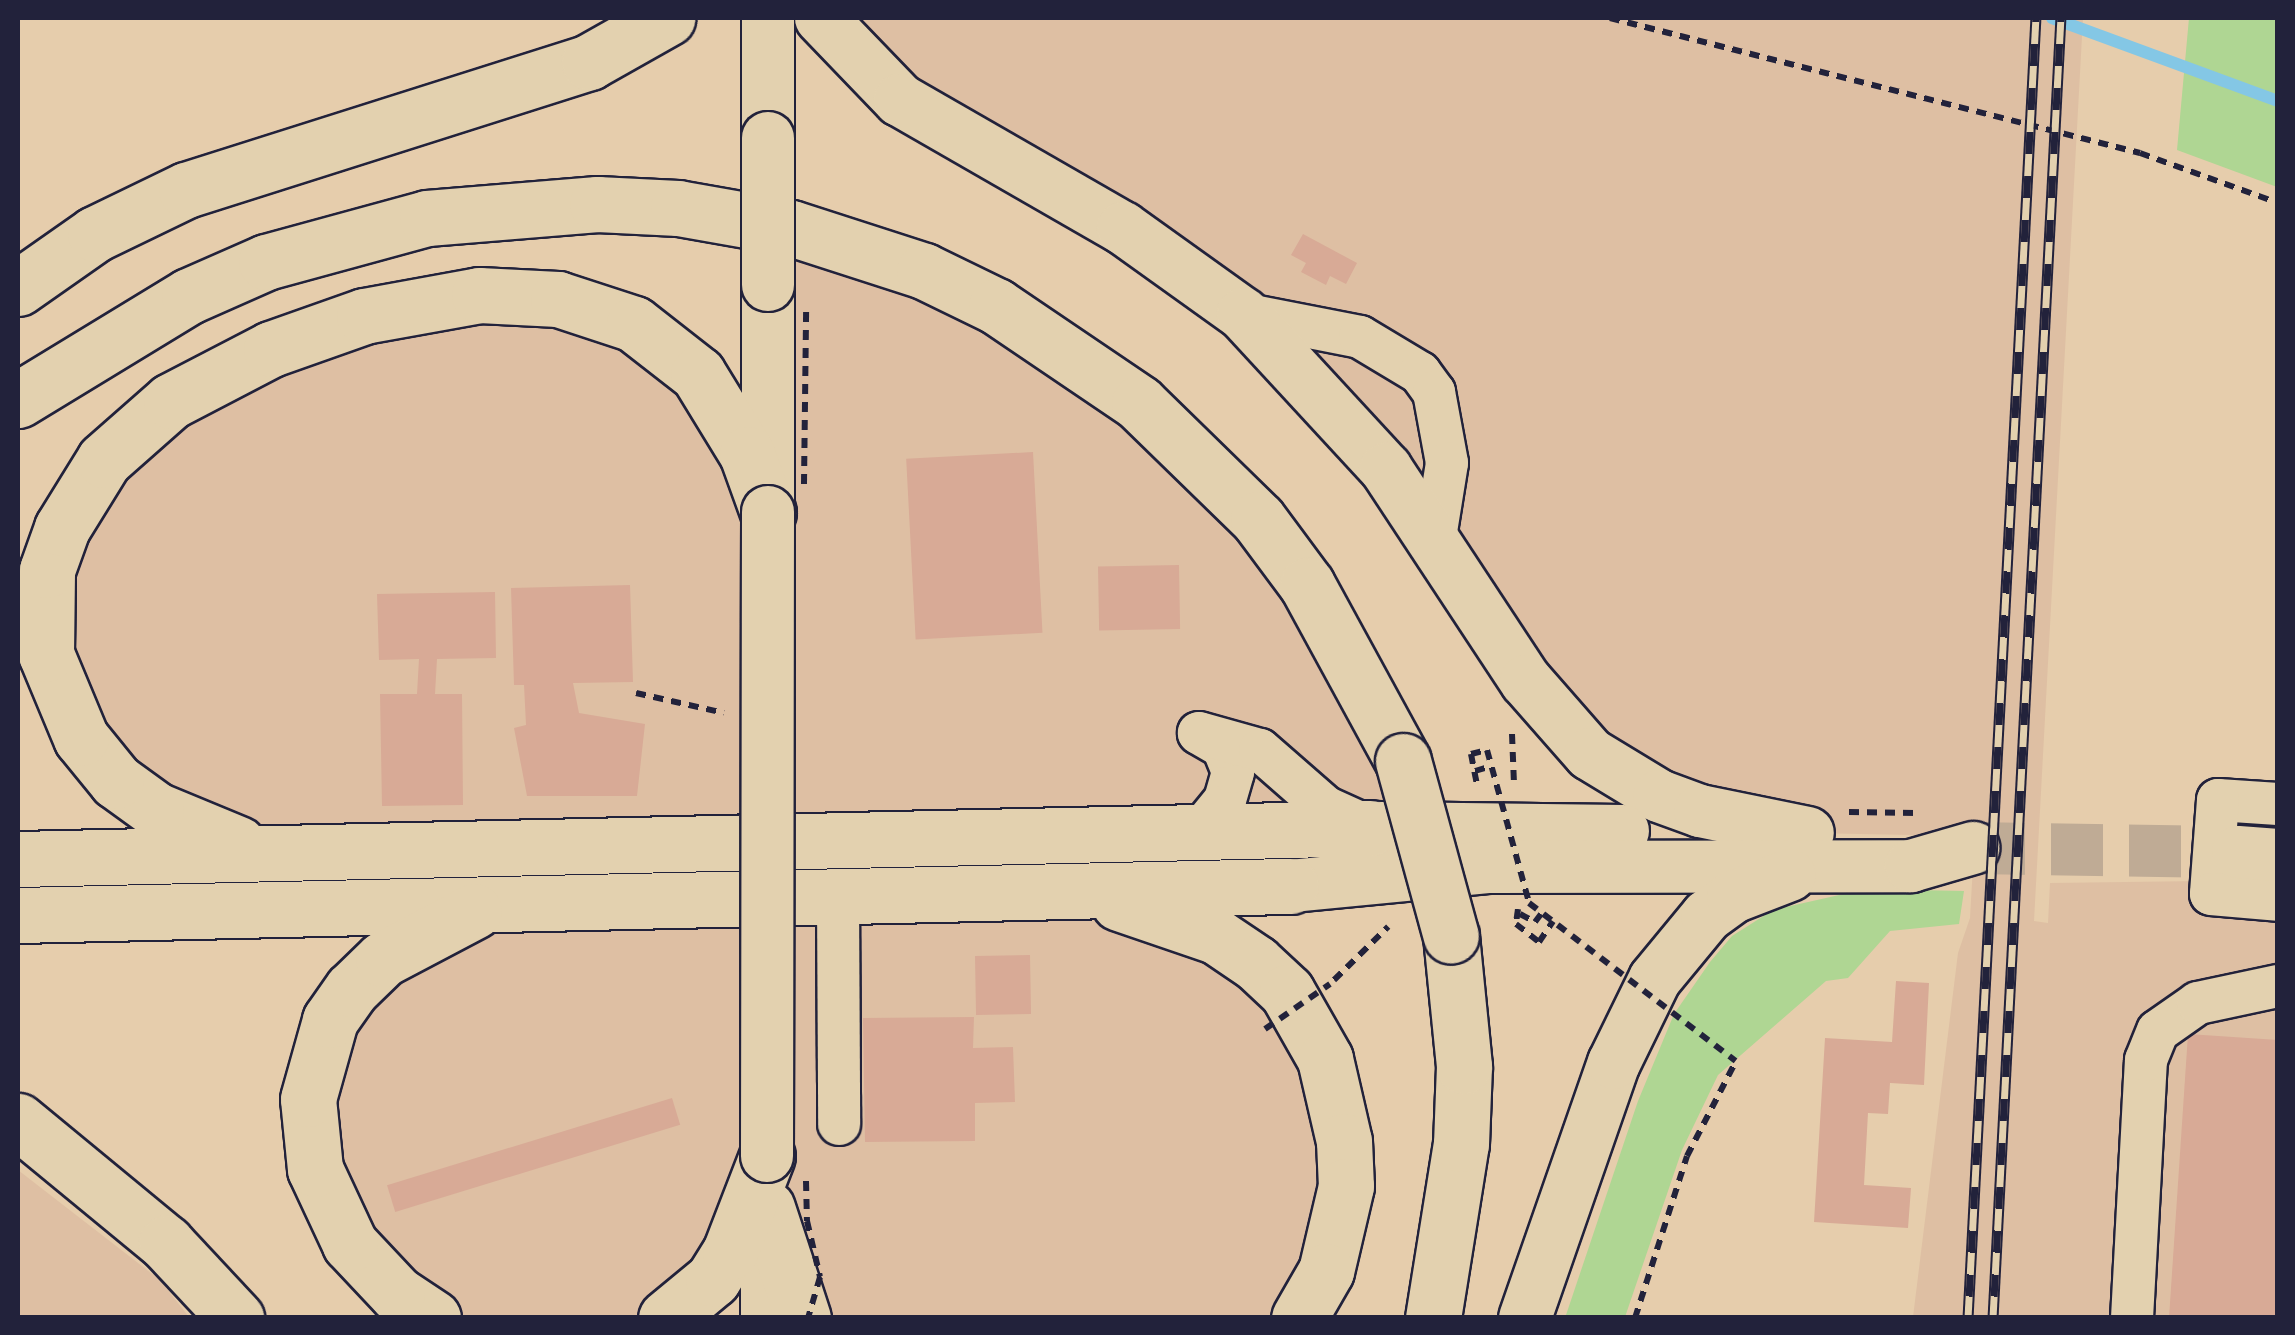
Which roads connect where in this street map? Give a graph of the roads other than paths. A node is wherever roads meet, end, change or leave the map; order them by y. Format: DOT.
graph roads {
  1 [pos="667,18"];
  2 [pos="768,18"];
  3 [pos="821,18"];
  4 [pos="18,288"];
  5 [pos="1242,314"];
  6 [pos="18,400"];
  7 [pos="768,512"];
  8 [pos="1435,538"];
  9 [pos="2278,804"];
  10 [pos="1371,828"];
  11 [pos="1199,832"];
  12 [pos="1826,837"];
  13 [pos="264,854"];
  14 [pos="18,859"];
  15 [pos="1291,886"];
  16 [pos="1073,890"];
  17 [pos="838,896"];
  18 [pos="2278,900"];
  19 [pos="490,904"];
  20 [pos="18,915"];
  21 [pos="2278,986"];
  22 [pos="18,1121"];
  23 [pos="839,1124"];
  24 [pos="767,1182"];
  25 [pos="236,1318"];
  26 [pos="433,1318"];
  27 [pos="666,1318"];
  28 [pos="767,1318"];
  29 [pos="802,1318"];
  30 [pos="1299,1318"];
  31 [pos="1433,1318"];
  32 [pos="1525,1318"];
  33 [pos="2132,1318"];
  1 -- 4 [label="highway"];
  2 -- 7 [label="main road, bridge"];
  3 -- 5 [label="main road"];
  5 -- 8 [label="main road"];
  5 -- 8 [label="street"];
  6 -- 31 [label="highway, bridge"];
  7 -- 13 [label="highway"];
  7 -- 24 [label="main road, bridge"];
  8 -- 12 [label="main road"];
  9 -- 18 [label="street"];
  10 -- 11 [label="highway"];
  10 -- 11 [label="street"];
  10 -- 12 [label="main road"];
  11 -- 13 [label="highway"];
  12 -- 15 [label="main road"];
  12 -- 32 [label="main road"];
  13 -- 14 [label="highway"];
  15 -- 16 [label="highway"];
  16 -- 17 [label="highway"];
  16 -- 30 [label="highway"];
  17 -- 19 [label="highway"];
  17 -- 23 [label="street"];
  19 -- 20 [label="highway"];
  19 -- 26 [label="highway"];
  21 -- 33 [label="street"];
  22 -- 25 [label="highway"];
  24 -- 27 [label="highway"];
  24 -- 28 [label="main road"];
  24 -- 29 [label="highway"];
}
